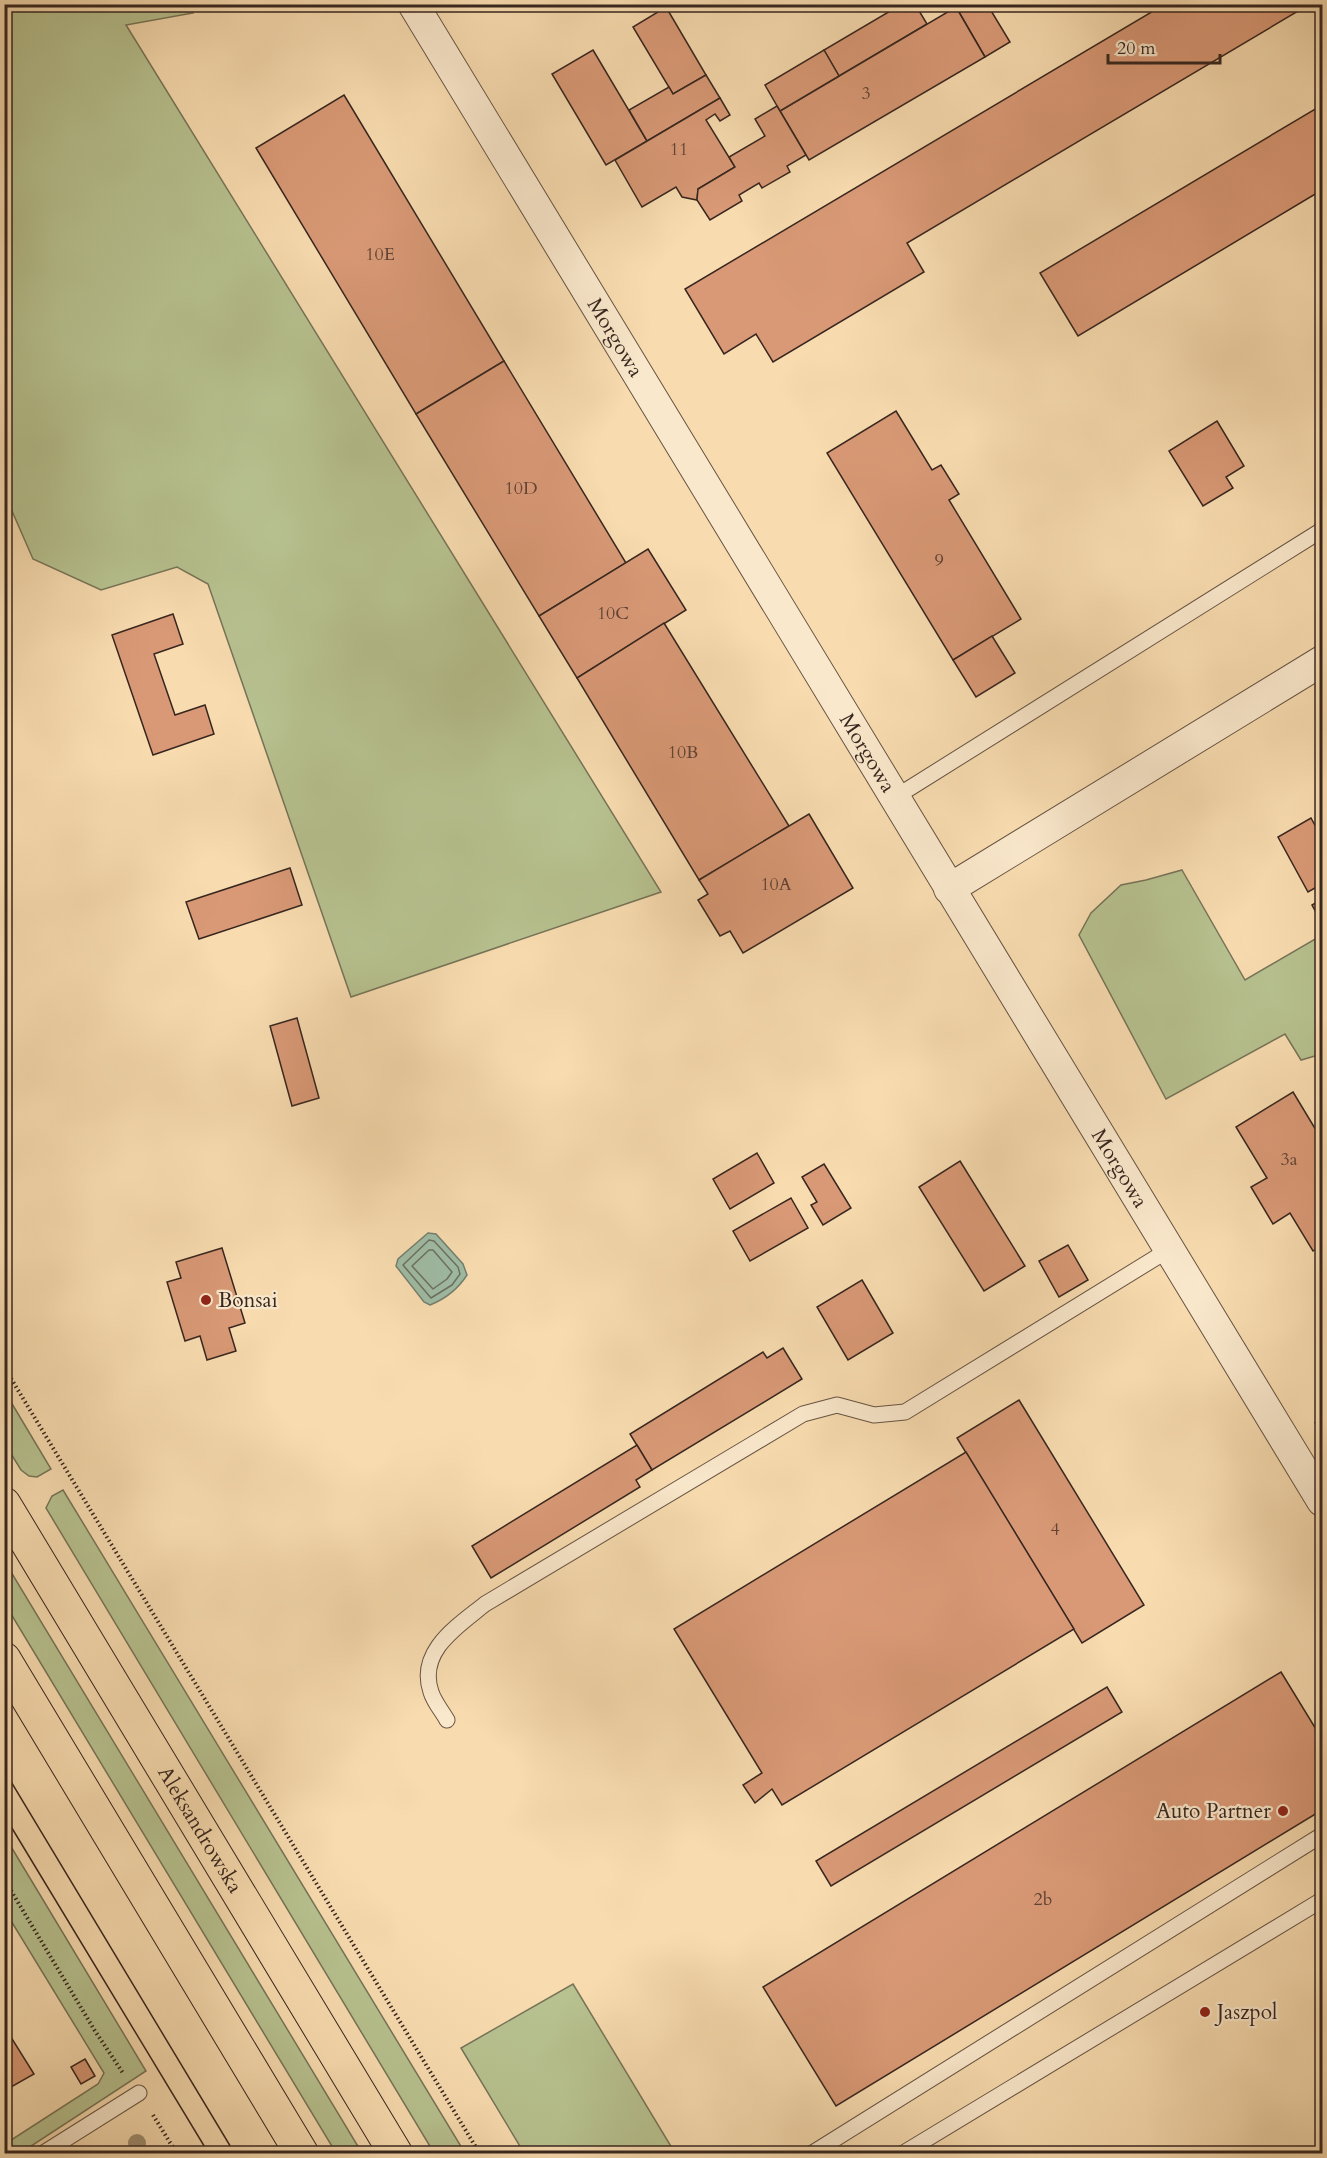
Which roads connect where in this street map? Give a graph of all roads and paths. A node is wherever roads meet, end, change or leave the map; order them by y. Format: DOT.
graph roads {
  1 [pos="413,4"];
  2 [pos="1323,530"];
  3 [pos="1323,660"];
  4 [pos="894,798"];
  5 [pos="950,889"];
  6 [pos="1170,1250"];
  7 [pos="4,1366"];
  8 [pos="1323,1501"];
  9 [pos="4,1504"];
  10 [pos="4,1659"];
  11 [pos="447,1720"];
  12 [pos="1323,1835"];
  13 [pos="4,1879"];
  14 [pos="1323,1900"];
  15 [pos="139,2093"];
  16 [pos="42,2154"];
  17 [pos="177,2154"];
  18 [pos="302,2154"];
  19 [pos="396,2154"];
  20 [pos="480,2154"];
  21 [pos="811,2154"];
  22 [pos="902,2154"];
  1 -- 4 [label="street, Morgowa"];
  2 -- 4 [label="lane"];
  3 -- 5 [label="street"];
  4 -- 5 [label="street, Morgowa"];
  5 -- 6 [label="street, Morgowa"];
  6 -- 8 [label="street, Morgowa"];
  6 -- 11 [label="lane"];
  7 -- 20 [label="path"];
  9 -- 19 [label="main road, Aleksandrowska"];
  10 -- 18 [label="main road"];
  12 -- 21 [label="lane"];
  13 -- 15 [label="path"];
  14 -- 22 [label="lane"];
  15 -- 16 [label="lane"];
  15 -- 17 [label="path"];
}
